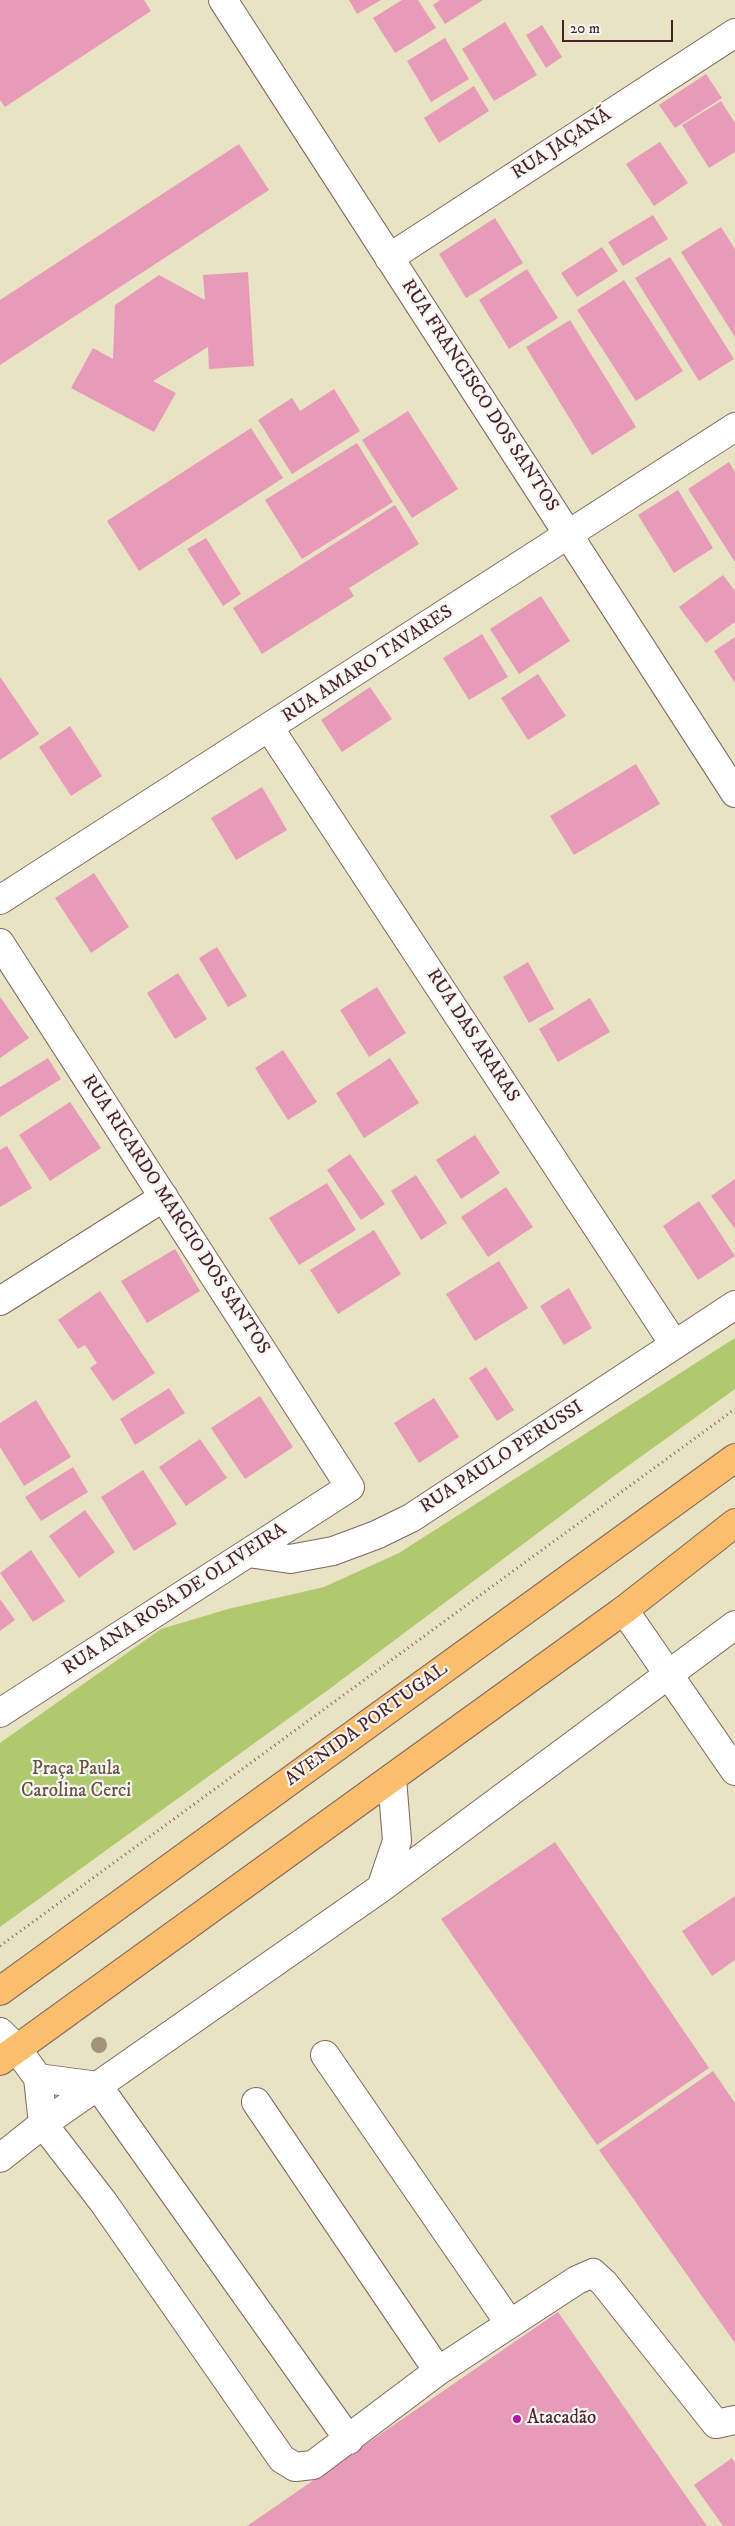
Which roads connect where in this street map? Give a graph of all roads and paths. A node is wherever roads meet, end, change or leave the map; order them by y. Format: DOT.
graph roads {
  1 [pos="223,0"];
  2 [pos="735,32"];
  3 [pos="389,258"];
  4 [pos="735,428"];
  5 [pos="569,536"];
  6 [pos="270,728"];
  7 [pos="735,793"];
  8 [pos="0,900"];
  9 [pos="0,943"];
  10 [pos="164,1197"];
  11 [pos="0,1301"];
  12 [pos="735,1304"];
  13 [pos="674,1344"];
  14 [pos="735,1409"];
  15 [pos="735,1458"];
  16 [pos="350,1487"];
  17 [pos="735,1523"];
  18 [pos="248,1554"];
  19 [pos="624,1610"];
  20 [pos="735,1625"];
  21 [pos="669,1672"];
  22 [pos="0,1713"];
  23 [pos="735,1771"];
  24 [pos="392,1778"];
  25 [pos="381,1888"];
  26 [pos="0,1946"];
  27 [pos="0,1991"];
  28 [pos="6,2047"];
  29 [pos="325,2056"];
  30 [pos="38,2078"];
  31 [pos="98,2086"];
  32 [pos="256,2102"];
  33 [pos="43,2124"];
  34 [pos="0,2158"];
  35 [pos="510,2324"];
  36 [pos="438,2371"];
  37 [pos="735,2420"];
  38 [pos="349,2440"];
  1 -- 3 [label="street, RUA FRANCISCO DOS SANTOS"];
  2 -- 3 [label="street, RUA JAÇANÃ"];
  3 -- 5 [label="street, RUA FRANCISCO DOS SANTOS"];
  4 -- 5 [label="street, RUA AMARO TAVARES"];
  5 -- 6 [label="street, RUA AMARO TAVARES"];
  5 -- 7 [label="street, RUA FRANCISCO DOS SANTOS"];
  6 -- 8 [label="street, RUA AMARO TAVARES"];
  6 -- 13 [label="street, RUA DAS ARARAS"];
  9 -- 10 [label="street, RUA RICARDO MARCIO DOS SANTOS"];
  10 -- 11 [label="street"];
  10 -- 16 [label="street, RUA RICARDO MARCIO DOS SANTOS"];
  12 -- 13 [label="street, RUA PAULO PERUSSI"];
  13 -- 18 [label="street, RUA PAULO PERUSSI"];
  14 -- 26 [label="path"];
  15 -- 27 [label="main road, AVENIDA PORTUGAL"];
  16 -- 18 [label="street, RUA ANA ROSA DE OLIVEIRA"];
  17 -- 19 [label="main road"];
  18 -- 22 [label="street, RUA ANA ROSA DE OLIVEIRA"];
  19 -- 21 [label="street"];
  19 -- 24 [label="main road"];
  20 -- 21 [label="street"];
  21 -- 23 [label="street"];
  21 -- 25 [label="street"];
  24 -- 25 [label="street"];
  24 -- 28 [label="main road"];
  25 -- 31 [label="street"];
  28 -- 30 [label="street"];
  29 -- 35 [label="street"];
  30 -- 31 [label="street"];
  30 -- 33 [label="street"];
  31 -- 33 [label="street"];
  31 -- 38 [label="street"];
  32 -- 36 [label="street"];
  33 -- 34 [label="street"];
  33 -- 38 [label="street"];
  35 -- 36 [label="street"];
  35 -- 37 [label="street"];
  36 -- 38 [label="street"];
}
